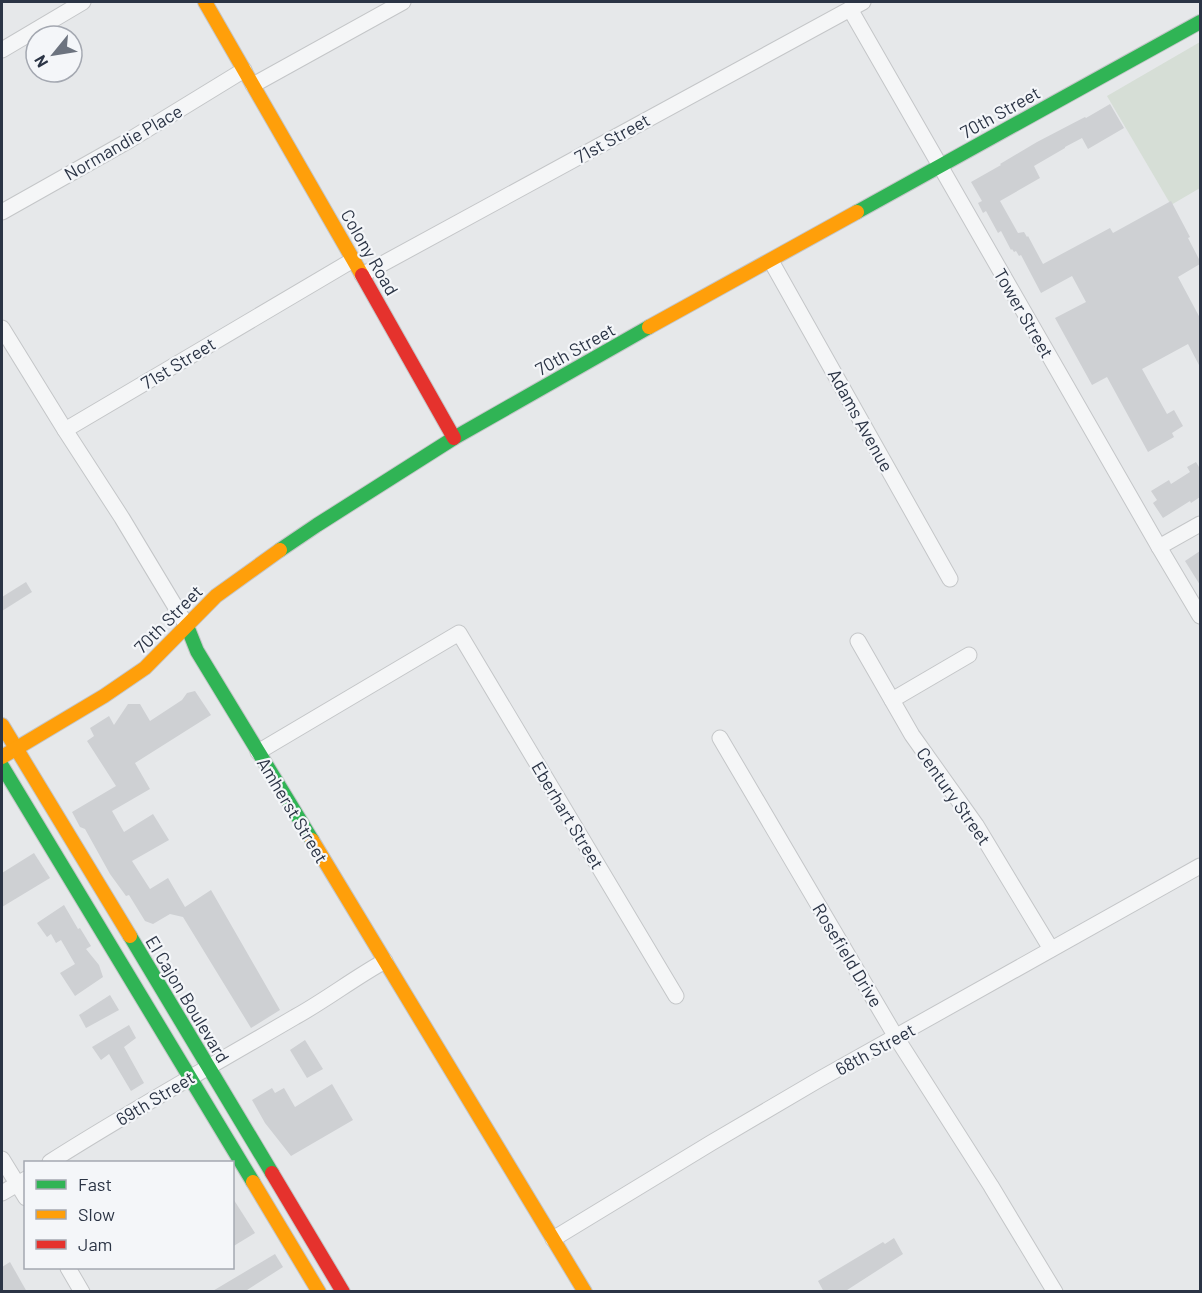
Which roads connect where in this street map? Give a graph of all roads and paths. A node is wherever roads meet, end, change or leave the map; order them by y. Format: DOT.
graph roads {
  1 [pos="83,2"];
  2 [pos="205,2"];
  3 [pos="404,2"];
  4 [pos="856,5"];
  5 [pos="1200,22"];
  6 [pos="2,50"];
  7 [pos="244,70"];
  8 [pos="253,85"];
  9 [pos="939,166"];
  10 [pos="2,212"];
  11 [pos="353,260"];
  12 [pos="771,261"];
  13 [pos="362,275"];
  14 [pos="2,328"];
  15 [pos="65,430"];
  16 [pos="454,438"];
  17 [pos="1200,524"];
  18 [pos="1159,547"];
  19 [pos="950,579"];
  20 [pos="1200,616"];
  21 [pos="187,626"];
  22 [pos="858,641"];
  23 [pos="969,655"];
  24 [pos="892,700"];
  25 [pos="2,725"];
  26 [pos="720,738"];
  27 [pos="15,748"];
  28 [pos="258,752"];
  29 [pos="2,757"];
  30 [pos="2,766"];
  31 [pos="1200,866"];
  32 [pos="1051,949"];
  33 [pos="385,962"];
  34 [pos="676,996"];
  35 [pos="896,1037"];
  36 [pos="208,1067"];
  37 [pos="190,1077"];
  38 [pos="2,1158"];
  39 [pos="52,1161"];
  40 [pos="21,1181"];
  41 [pos="2,1193"];
  42 [pos="553,1239"];
  43 [pos="69,1269"];
  44 [pos="580,1290"];
  45 [pos="82,1292"];
  46 [pos="319,1292"];
  47 [pos="343,1292"];
  48 [pos="1055,1292"];
  1 -- 6 [label="street"];
  2 -- 7 [label="main road"];
  3 -- 8 [label="street"];
  4 -- 9 [label="street, Tower Street"];
  4 -- 13 [label="street, 71st Street"];
  5 -- 9 [label="main road, 70th Street"];
  7 -- 8 [label="main road, Colony Road"];
  7 -- 10 [label="street, Normandie Place"];
  8 -- 11 [label="main road, Colony Road"];
  9 -- 12 [label="main road, 70th Street"];
  9 -- 18 [label="street, Tower Street"];
  11 -- 13 [label="main road, Colony Road"];
  11 -- 15 [label="street, 71st Street"];
  12 -- 16 [label="main road, 70th Street"];
  12 -- 19 [label="street, Adams Avenue"];
  13 -- 16 [label="main road, Colony Road"];
  14 -- 15 [label="street, Amherst Street"];
  15 -- 21 [label="street, Amherst Street"];
  16 -- 21 [label="main road, 70th Street"];
  17 -- 18 [label="street"];
  18 -- 20 [label="street, Tower Street"];
  21 -- 27 [label="main road, 70th Street"];
  21 -- 28 [label="main road, Amherst Street"];
  22 -- 24 [label="street, Century Street"];
  23 -- 24 [label="street"];
  24 -- 32 [label="street, Century Street"];
  25 -- 27 [label="main road, El Cajon Boulevard"];
  26 -- 35 [label="street, Rosefield Drive"];
  27 -- 29 [label="main road, 70th Street"];
  27 -- 36 [label="main road, El Cajon Boulevard"];
  28 -- 33 [label="main road, Amherst Street"];
  28 -- 34 [label="street, Eberhart Street"];
  30 -- 37 [label="main road"];
  31 -- 32 [label="street, 68th Street"];
  32 -- 35 [label="street, 68th Street"];
  33 -- 36 [label="street, 69th Street"];
  33 -- 42 [label="main road, Amherst Street"];
  35 -- 42 [label="street, 68th Street"];
  35 -- 48 [label="street, Rosefield Drive"];
  36 -- 37 [label="street, 69th Street"];
  36 -- 47 [label="main road, El Cajon Boulevard"];
  37 -- 39 [label="street, 69th Street"];
  37 -- 46 [label="main road"];
  38 -- 40 [label="street"];
  40 -- 41 [label="street"];
  42 -- 44 [label="main road, Amherst Street"];
  43 -- 45 [label="street"];
}
